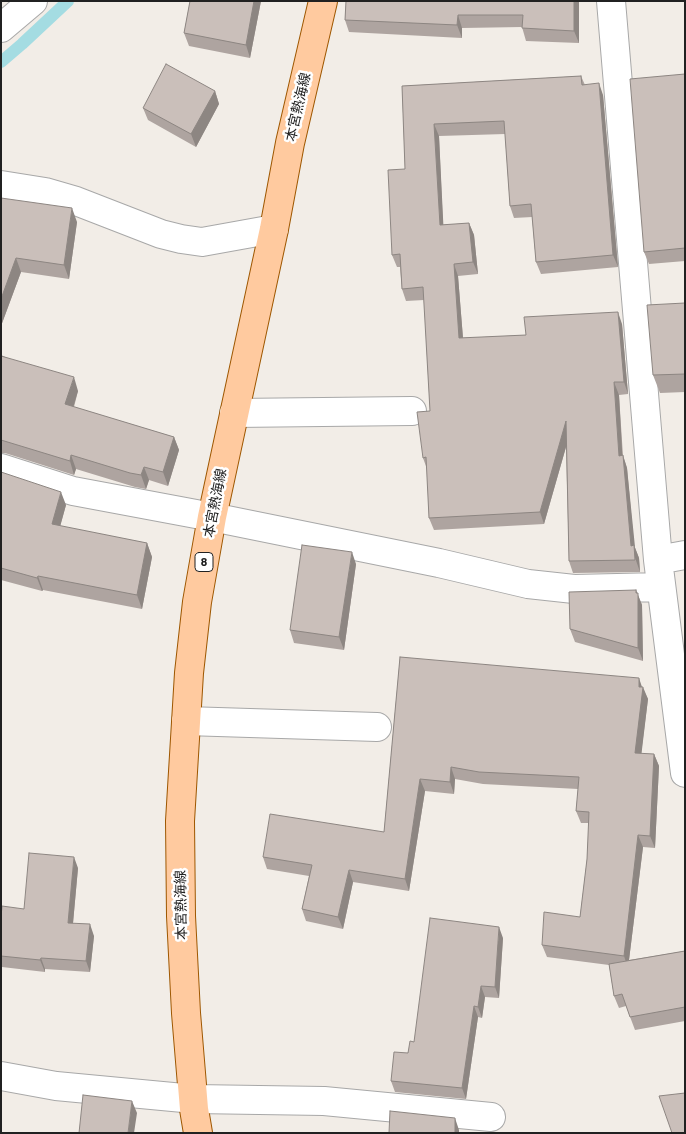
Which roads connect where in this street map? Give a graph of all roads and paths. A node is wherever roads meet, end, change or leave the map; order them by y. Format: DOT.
graph roads {
  1 [pos="33,1"];
  2 [pos="323,1"];
  3 [pos="611,1"];
  4 [pos="1,28"];
  5 [pos="1,185"];
  6 [pos="274,229"];
  7 [pos="412,411"];
  8 [pos="234,413"];
  9 [pos="1,468"];
  10 [pos="212,517"];
  11 [pos="685,555"];
  12 [pos="658,560"];
  13 [pos="661,587"];
  14 [pos="186,721"];
  15 [pos="377,727"];
  16 [pos="685,773"];
  17 [pos="1,1076"];
  18 [pos="194,1099"];
  19 [pos="491,1117"];
  20 [pos="198,1133"];
  1 -- 4 [label="street"];
  2 -- 6 [label="main road, 本宮熱海線 / 8"];
  3 -- 12 [label="street"];
  5 -- 6 [label="street"];
  6 -- 8 [label="main road, 本宮熱海線 / 8"];
  7 -- 8 [label="street"];
  8 -- 10 [label="main road, 本宮熱海線 / 8"];
  9 -- 10 [label="street"];
  10 -- 13 [label="street"];
  10 -- 14 [label="main road, 本宮熱海線 / 8"];
  11 -- 12 [label="street"];
  12 -- 13 [label="street"];
  13 -- 16 [label="street"];
  14 -- 15 [label="street"];
  14 -- 18 [label="main road, 本宮熱海線 / 8"];
  17 -- 18 [label="street"];
  18 -- 19 [label="street"];
  18 -- 20 [label="main road, 本宮熱海線 / 8"];
}
